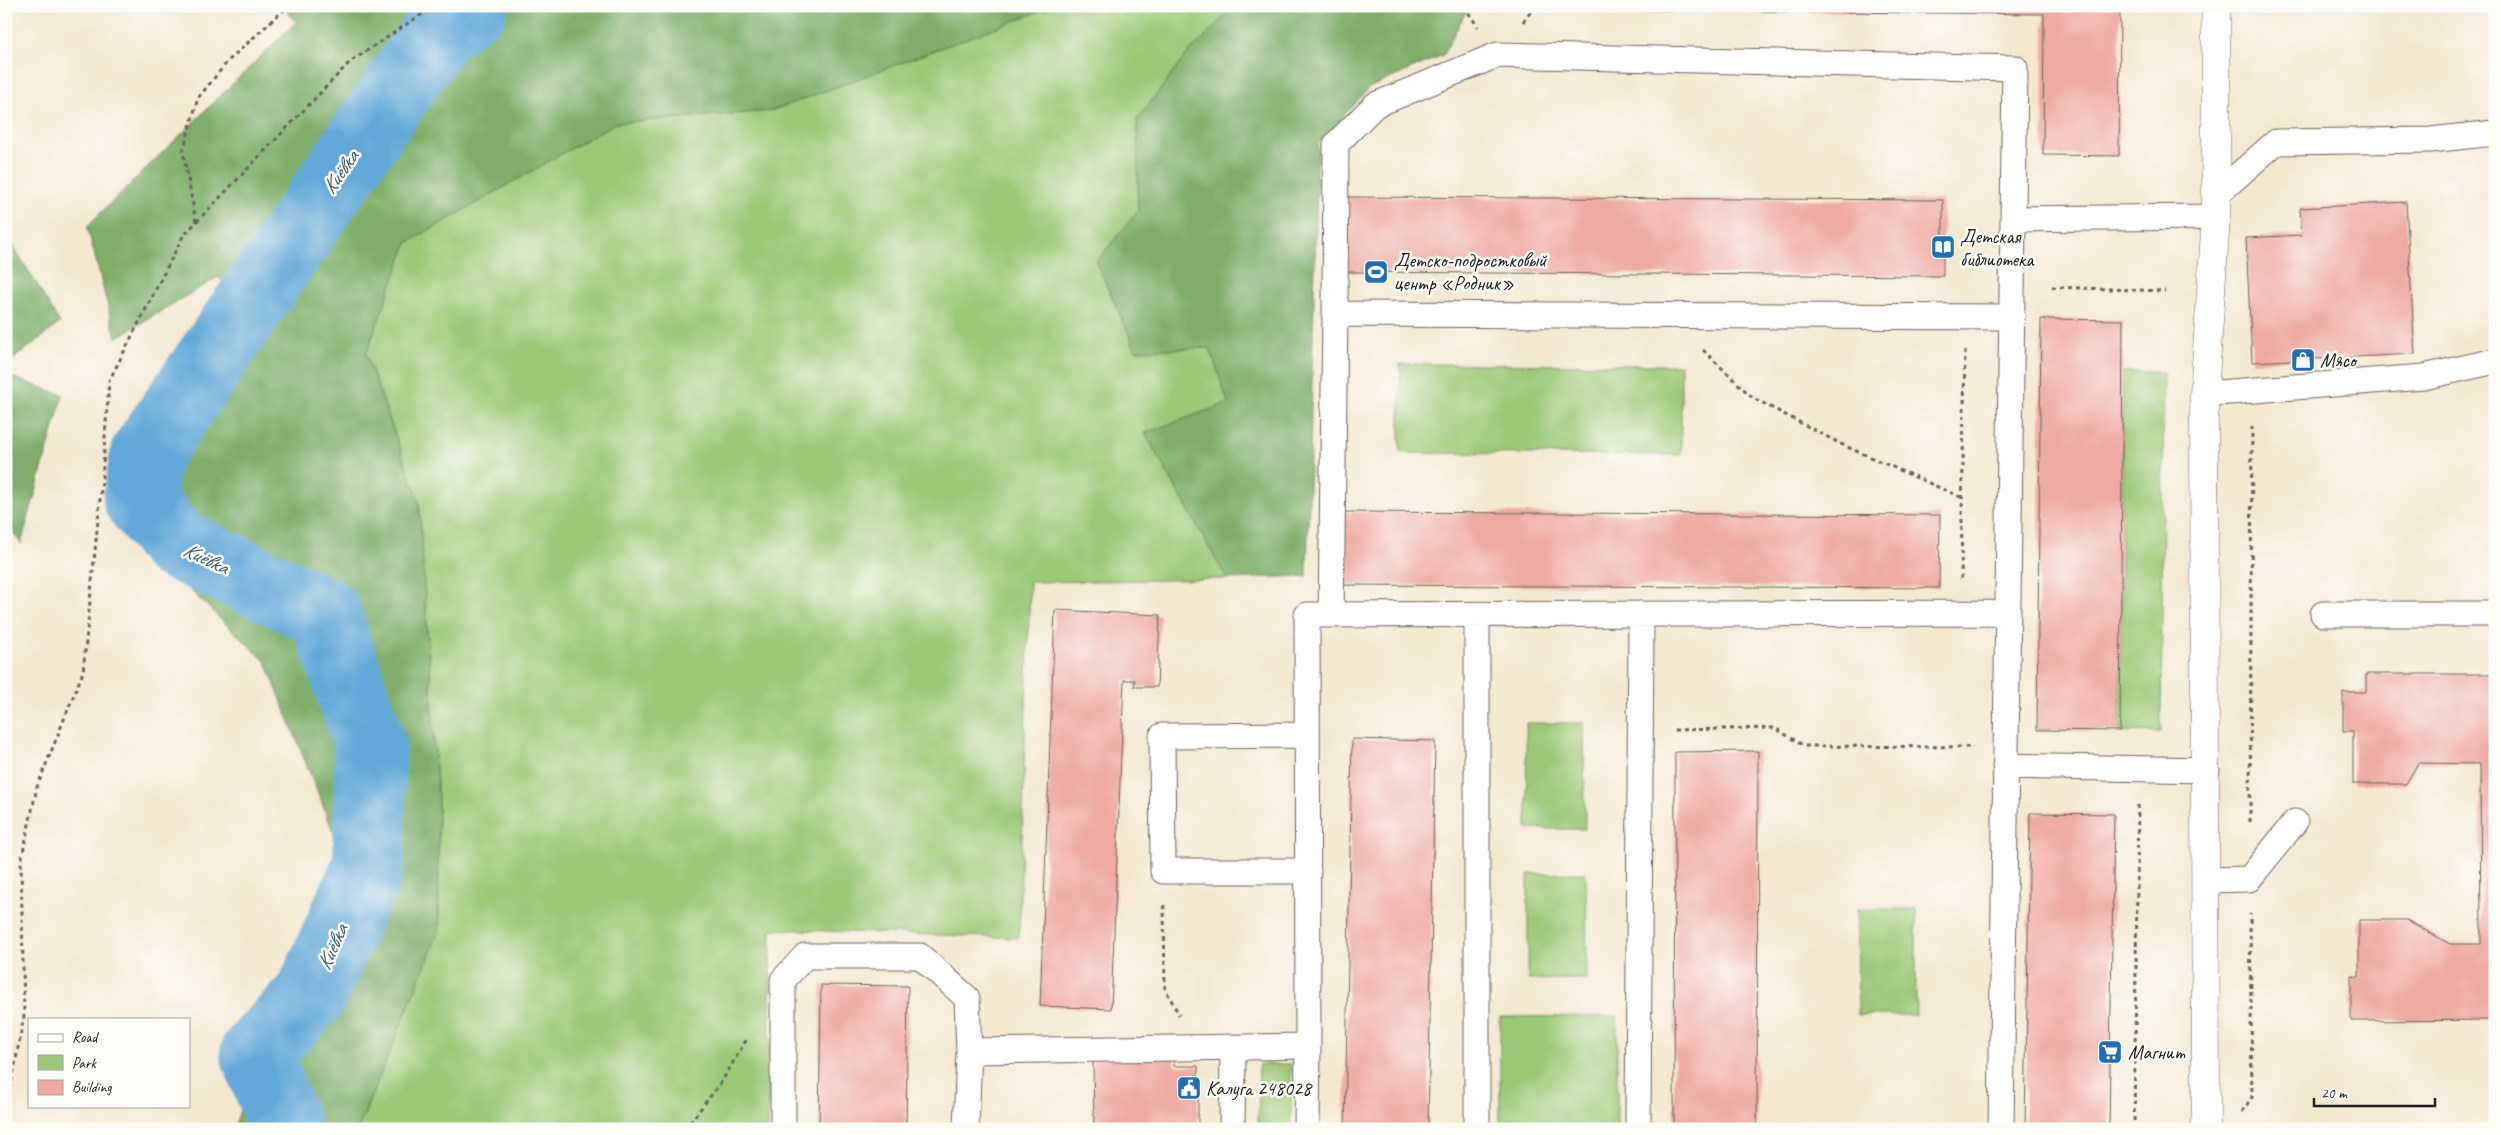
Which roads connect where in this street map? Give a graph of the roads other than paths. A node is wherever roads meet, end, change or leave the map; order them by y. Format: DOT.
graph roads {
  1 [pos="2216,6"];
  2 [pos="2495,133"];
  3 [pos="2216,206"];
  4 [pos="2013,219"];
  5 [pos="1335,314"];
  6 [pos="2012,317"];
  7 [pos="2495,361"];
  8 [pos="2204,394"];
  9 [pos="2008,613"];
  10 [pos="1641,614"];
  11 [pos="2324,614"];
  12 [pos="2495,614"];
  13 [pos="1331,615"];
  14 [pos="1477,615"];
  15 [pos="1307,735"];
  16 [pos="2006,757"];
  17 [pos="2207,770"];
  18 [pos="2295,822"];
  19 [pos="1308,871"];
  20 [pos="2207,880"];
  21 [pos="1308,1046"];
  22 [pos="1233,1048"];
  23 [pos="969,1051"];
  24 [pos="783,1129"];
  25 [pos="966,1129"];
  26 [pos="1232,1129"];
  27 [pos="1307,1129"];
  28 [pos="1477,1129"];
  29 [pos="1638,1129"];
  30 [pos="2001,1129"];
  31 [pos="2206,1129"];
  1 -- 3 [label="street"];
  2 -- 3 [label="lane"];
  3 -- 4 [label="lane"];
  3 -- 8 [label="street"];
  4 -- 5 [label="lane"];
  4 -- 6 [label="lane"];
  5 -- 6 [label="lane"];
  5 -- 13 [label="lane"];
  6 -- 9 [label="lane"];
  7 -- 8 [label="lane"];
  8 -- 17 [label="street"];
  9 -- 10 [label="lane"];
  9 -- 16 [label="lane"];
  10 -- 14 [label="lane"];
  10 -- 29 [label="lane"];
  11 -- 12 [label="lane"];
  13 -- 14 [label="lane"];
  13 -- 15 [label="lane"];
  14 -- 28 [label="lane"];
  15 -- 19 [label="lane"];
  15 -- 19 [label="lane"];
  16 -- 17 [label="lane"];
  16 -- 30 [label="lane"];
  17 -- 20 [label="street"];
  18 -- 20 [label="lane"];
  19 -- 21 [label="lane"];
  20 -- 31 [label="street"];
  21 -- 22 [label="lane"];
  21 -- 27 [label="lane"];
  22 -- 23 [label="lane"];
  22 -- 26 [label="lane"];
  23 -- 24 [label="lane"];
  23 -- 25 [label="lane"];
}
